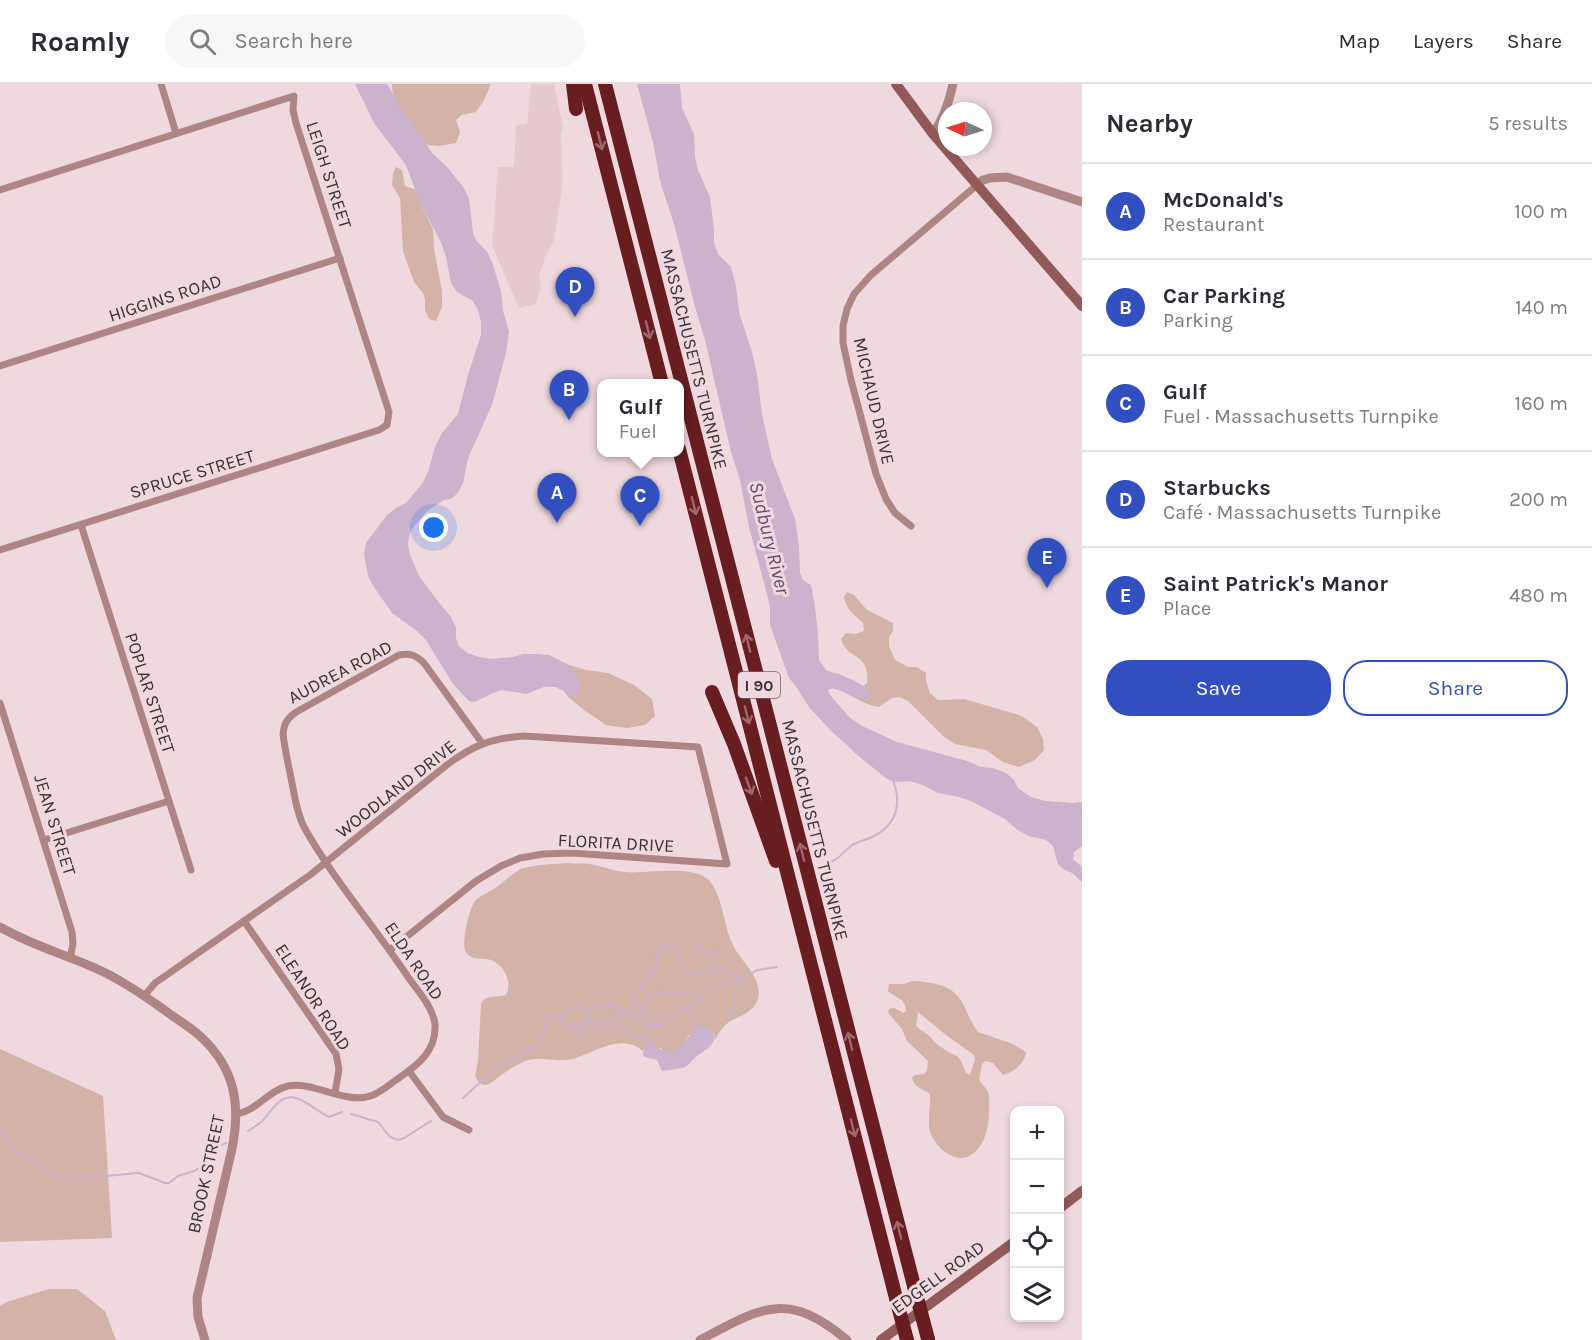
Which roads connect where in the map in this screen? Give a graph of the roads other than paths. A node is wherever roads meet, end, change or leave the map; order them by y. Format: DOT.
graph roads {
  1 [pos="161,84"];
  2 [pos="573,84"];
  3 [pos="585,84"];
  4 [pos="605,84"];
  5 [pos="896,84"];
  6 [pos="953,84"];
  7 [pos="576,109"];
  8 [pos="176,133"];
  9 [pos="933,134"];
  10 [pos="977,185"];
  11 [pos="0,190"];
  12 [pos="1082,202"];
  13 [pos="340,258"];
  14 [pos="1082,306"];
  15 [pos="0,366"];
  16 [pos="661,379"];
  17 [pos="681,379"];
  18 [pos="684,391"];
  19 [pos="388,420"];
  20 [pos="681,457"];
  21 [pos="81,525"];
  22 [pos="911,526"];
  23 [pos="0,550"];
  24 [pos="712,692"];
  25 [pos="0,703"];
  26 [pos="482,743"];
  27 [pos="169,801"];
  28 [pos="44,840"];
  29 [pos="327,862"];
  30 [pos="727,864"];
  31 [pos="191,870"];
  32 [pos="244,921"];
  33 [pos="0,927"];
  34 [pos="390,950"];
  35 [pos="70,958"];
  36 [pos="817,986"];
  37 [pos="144,996"];
  38 [pos="409,1071"];
  39 [pos="335,1093"];
  40 [pos="237,1114"];
  41 [pos="469,1130"];
  42 [pos="1082,1191"];
  43 [pos="1064,1204"];
  44 [pos="1010,1245"];
  45 [pos="205,1340"];
  46 [pos="700,1340"];
  47 [pos="847,1340"];
  48 [pos="881,1340"];
  49 [pos="907,1340"];
  50 [pos="928,1340"];
  1 -- 8 [label="street"];
  2 -- 7 [label="highway"];
  3 -- 16 [label="highway, MASSACHUSETTS TURNPIKE, one-way"];
  17 -- 4 [label="highway, MASSACHUSETTS TURNPIKE / I 90, one-way, bridge"];
  5 -- 9 [label="main road"];
  6 -- 9 [label="street"];
  8 -- 11 [label="street, LEIGH STREET"];
  8 -- 13 [label="street, LEIGH STREET"];
  9 -- 10 [label="main road"];
  10 -- 12 [label="street"];
  10 -- 14 [label="main road"];
  10 -- 22 [label="street, MICHAUD DRIVE"];
  13 -- 15 [label="street, HIGGINS ROAD"];
  13 -- 19 [label="street, LEIGH STREET"];
  50 -- 18 [label="highway, MASSACHUSETTS TURNPIKE / I 90, one-way, bridge"];
  19 -- 21 [label="street, SPRUCE STREET"];
  20 -- 36 [label="highway, MASSACHUSETTS TURNPIKE / I 90, one-way"];
  21 -- 23 [label="street, SPRUCE STREET"];
  21 -- 27 [label="street, POPLAR STREET"];
  24 -- 36 [label="highway, one-way"];
  25 -- 28 [label="street, JEAN STREET"];
  26 -- 29 [label="street, WOODLAND DRIVE"];
  26 -- 29 [label="street, AUDREA ROAD"];
  26 -- 30 [label="street, WOODLAND DRIVE"];
  27 -- 28 [label="street"];
  27 -- 31 [label="street, POPLAR STREET"];
  28 -- 35 [label="street, JEAN STREET"];
  29 -- 32 [label="street, WOODLAND DRIVE"];
  29 -- 34 [label="street, ELDA ROAD"];
  30 -- 34 [label="street, FLORITA DRIVE"];
  32 -- 37 [label="street, WOODLAND DRIVE"];
  32 -- 39 [label="street, ELEANOR ROAD"];
  33 -- 35 [label="street, BROOK STREET"];
  34 -- 38 [label="street, ELDA ROAD"];
  35 -- 37 [label="street, BROOK STREET"];
  36 -- 49 [label="highway, MASSACHUSETTS TURNPIKE / I 90, one-way, bridge"];
  37 -- 40 [label="street, BROOK STREET"];
  38 -- 39 [label="street, ELDA ROAD"];
  38 -- 41 [label="street"];
  39 -- 40 [label="street, ELDA ROAD"];
  40 -- 45 [label="street, BROOK STREET"];
  42 -- 43 [label="main road"];
  44 -- 48 [label="main road, EDGELL ROAD"];
  46 -- 47 [label="street"];
}
